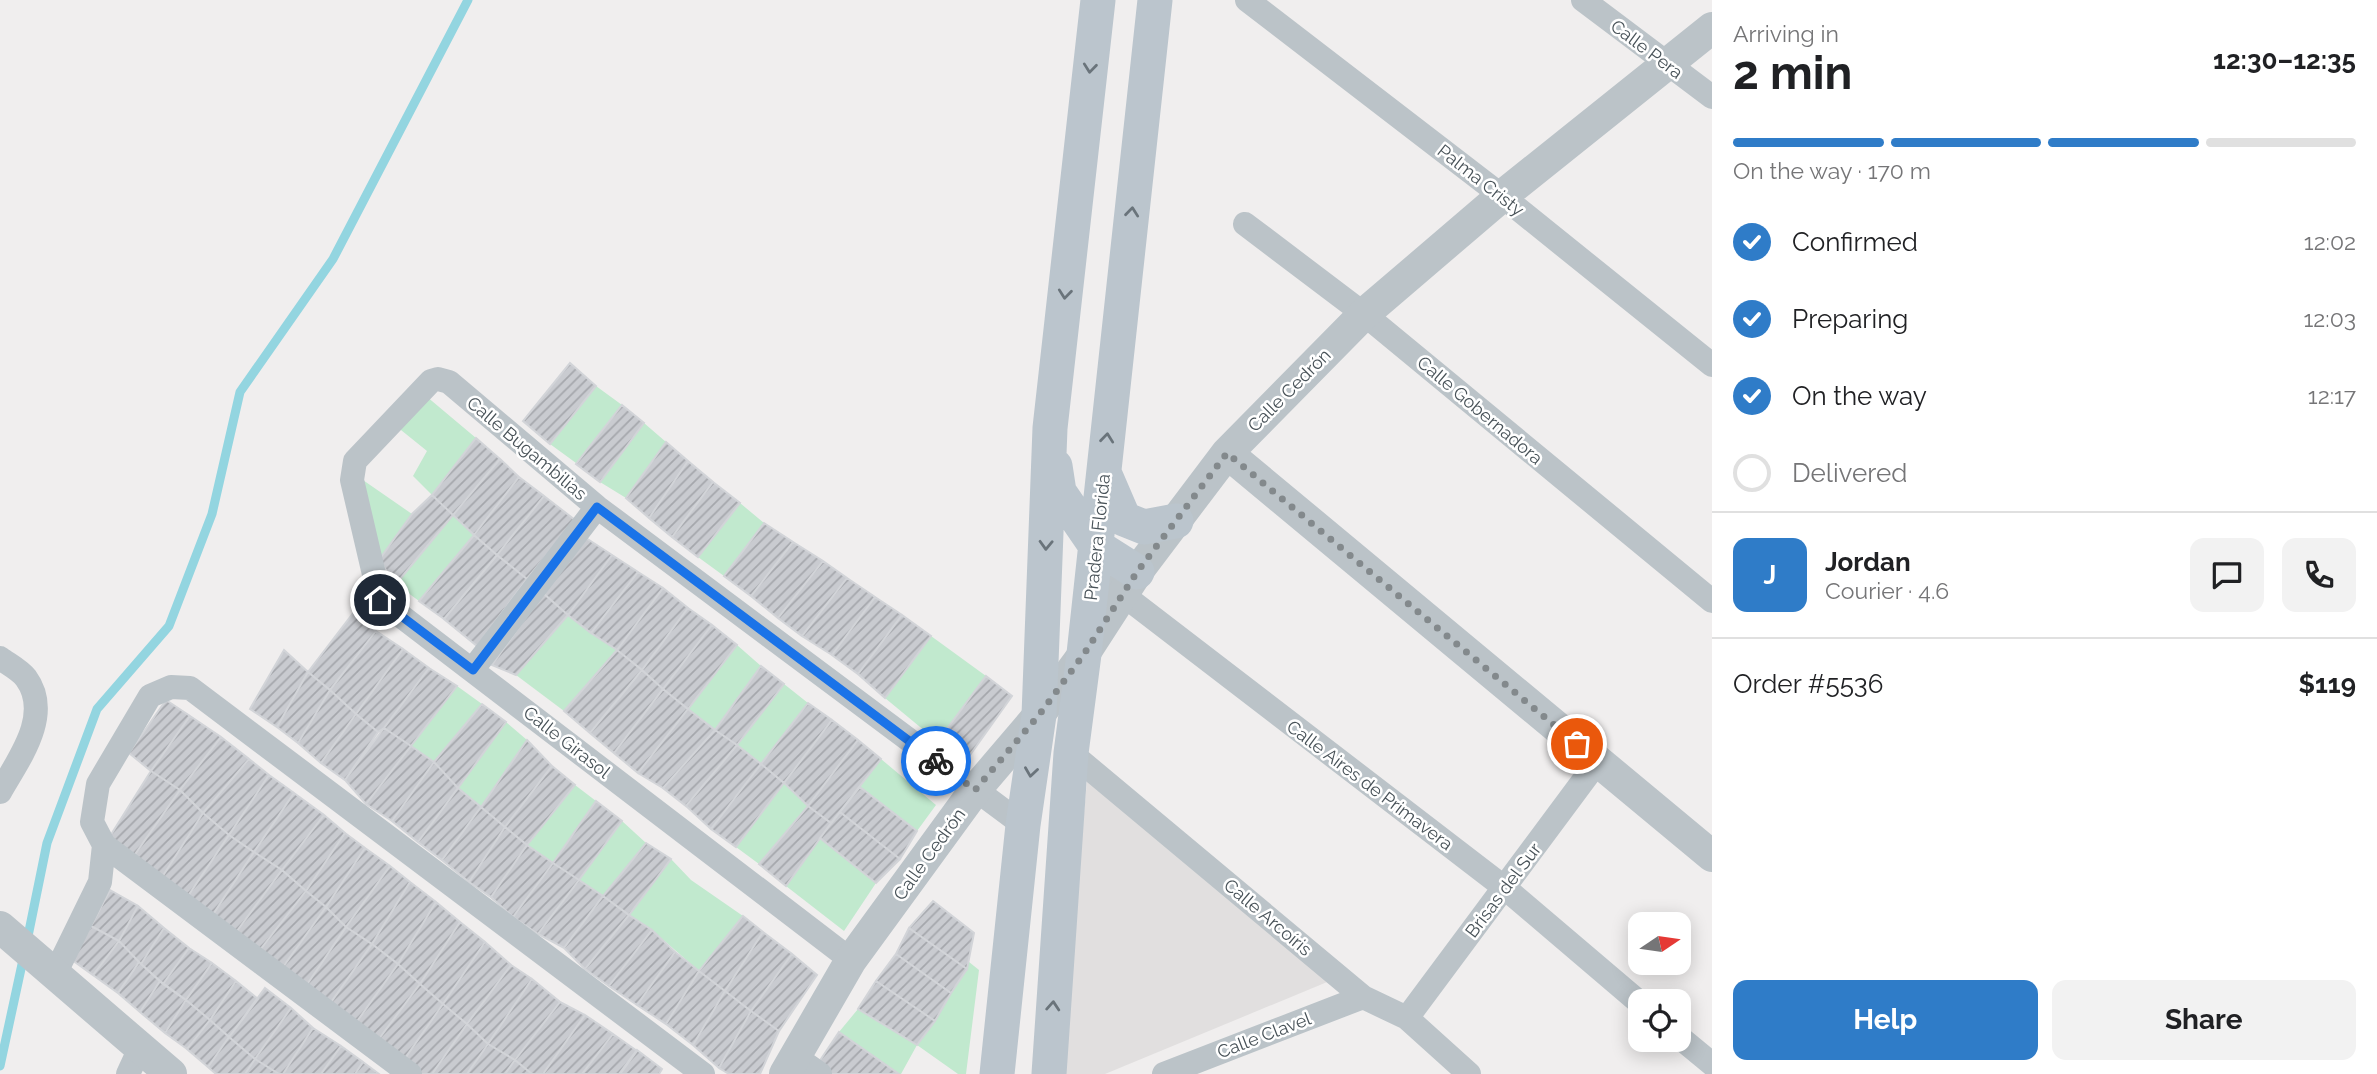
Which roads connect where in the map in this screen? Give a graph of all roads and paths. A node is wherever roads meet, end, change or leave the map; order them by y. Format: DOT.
graph roads {
  1 [pos="1098,0"];
  2 [pos="1155,0"];
  3 [pos="1247,0"];
  4 [pos="1583,0"];
  5 [pos="1712,28"];
  6 [pos="1666,63"];
  7 [pos="1712,97"];
  8 [pos="1502,196"];
  9 [pos="1245,224"];
  10 [pos="1364,314"];
  11 [pos="1712,365"];
  12 [pos="1050,428"];
  13 [pos="1227,453"];
  14 [pos="1104,473"];
  15 [pos="352,480"];
  16 [pos="597,507"];
  17 [pos="1176,521"];
  18 [pos="1112,573"];
  19 [pos="1712,601"];
  20 [pos="1084,654"];
  21 [pos="0,658"];
  22 [pos="473,670"];
  23 [pos="1039,715"];
  24 [pos="1071,752"];
  25 [pos="1598,761"];
  26 [pos="975,790"];
  27 [pos="0,792"];
  28 [pos="1023,825"];
  29 [pos="104,845"];
  30 [pos="1712,856"];
  31 [pos="1505,888"];
  32 [pos="1061,900"];
  33 [pos="4,930"];
  34 [pos="851,960"];
  35 [pos="48,969"];
  36 [pos="1628,993"];
  37 [pos="1363,997"];
  38 [pos="1407,1018"];
  39 [pos="1691,1047"];
  40 [pos="134,1061"];
  41 [pos="1712,1064"];
  42 [pos="801,1068"];
  43 [pos="171,1074"];
  44 [pos="410,1074"];
  45 [pos="703,1074"];
  46 [pos="997,1074"];
  47 [pos="1049,1074"];
  48 [pos="1164,1074"];
  49 [pos="1468,1074"];
  1 -- 12 [label="main road, one-way"];
  14 -- 2 [label="main road, Pradera Florida, one-way"];
  3 -- 8 [label="street, Palma Cristy"];
  4 -- 6 [label="street, Calle Pera"];
  5 -- 6 [label="street, Calle Cedrón"];
  6 -- 7 [label="street, Calle Pera"];
  6 -- 8 [label="street, Calle Cedrón"];
  8 -- 10 [label="street, Calle Cedrón"];
  8 -- 11 [label="street, Palma Cristy"];
  9 -- 10 [label="street, Calle Gobernadora"];
  10 -- 13 [label="street, Calle Cedrón"];
  10 -- 19 [label="street, Calle Gobernadora"];
  12 -- 18 [label="main road"];
  12 -- 23 [label="main road, one-way"];
  13 -- 17 [label="street, Calle Cedrón"];
  13 -- 25 [label="street"];
  14 -- 17 [label="main road"];
  14 -- 18 [label="main road, Pradera Florida"];
  15 -- 16 [label="street, Calle Bugambilias"];
  15 -- 22 [label="street, Calle Girasol"];
  16 -- 22 [label="street"];
  16 -- 26 [label="street, Calle Bugambilias"];
  17 -- 18 [label="street, Calle Cedrón"];
  18 -- 20 [label="main road, Pradera Florida"];
  18 -- 31 [label="street, Calle Aires de Primavera"];
  20 -- 23 [label="street, Calle Cedrón"];
  20 -- 24 [label="main road, Pradera Florida"];
  21 -- 27 [label="street"];
  22 -- 34 [label="street, Calle Girasol"];
  23 -- 26 [label="street, Calle Cedrón"];
  23 -- 28 [label="main road, one-way"];
  24 -- 32 [label="main road, Pradera Florida"];
  24 -- 37 [label="street, Calle Arcoíris"];
  25 -- 30 [label="street"];
  25 -- 31 [label="street, Brisas del Sur"];
  26 -- 28 [label="street, Calle Bugambilias"];
  26 -- 34 [label="street, Calle Cedrón"];
  28 -- 32 [label="main road"];
  28 -- 46 [label="main road"];
  29 -- 35 [label="street"];
  29 -- 44 [label="street"];
  29 -- 45 [label="street"];
  31 -- 36 [label="street, Calle Aires de Primavera"];
  31 -- 38 [label="street, Brisas del Sur"];
  47 -- 32 [label="main road, Pradera Florida, one-way"];
  33 -- 35 [label="street"];
  34 -- 42 [label="street, Calle Cedrón"];
  35 -- 40 [label="street"];
  37 -- 38 [label="street, Calle Arcoíris"];
  37 -- 48 [label="street, Calle Clavel"];
  38 -- 49 [label="street, Calle Arcoíris"];
  39 -- 41 [label="street"];
  40 -- 43 [label="street"];
}
